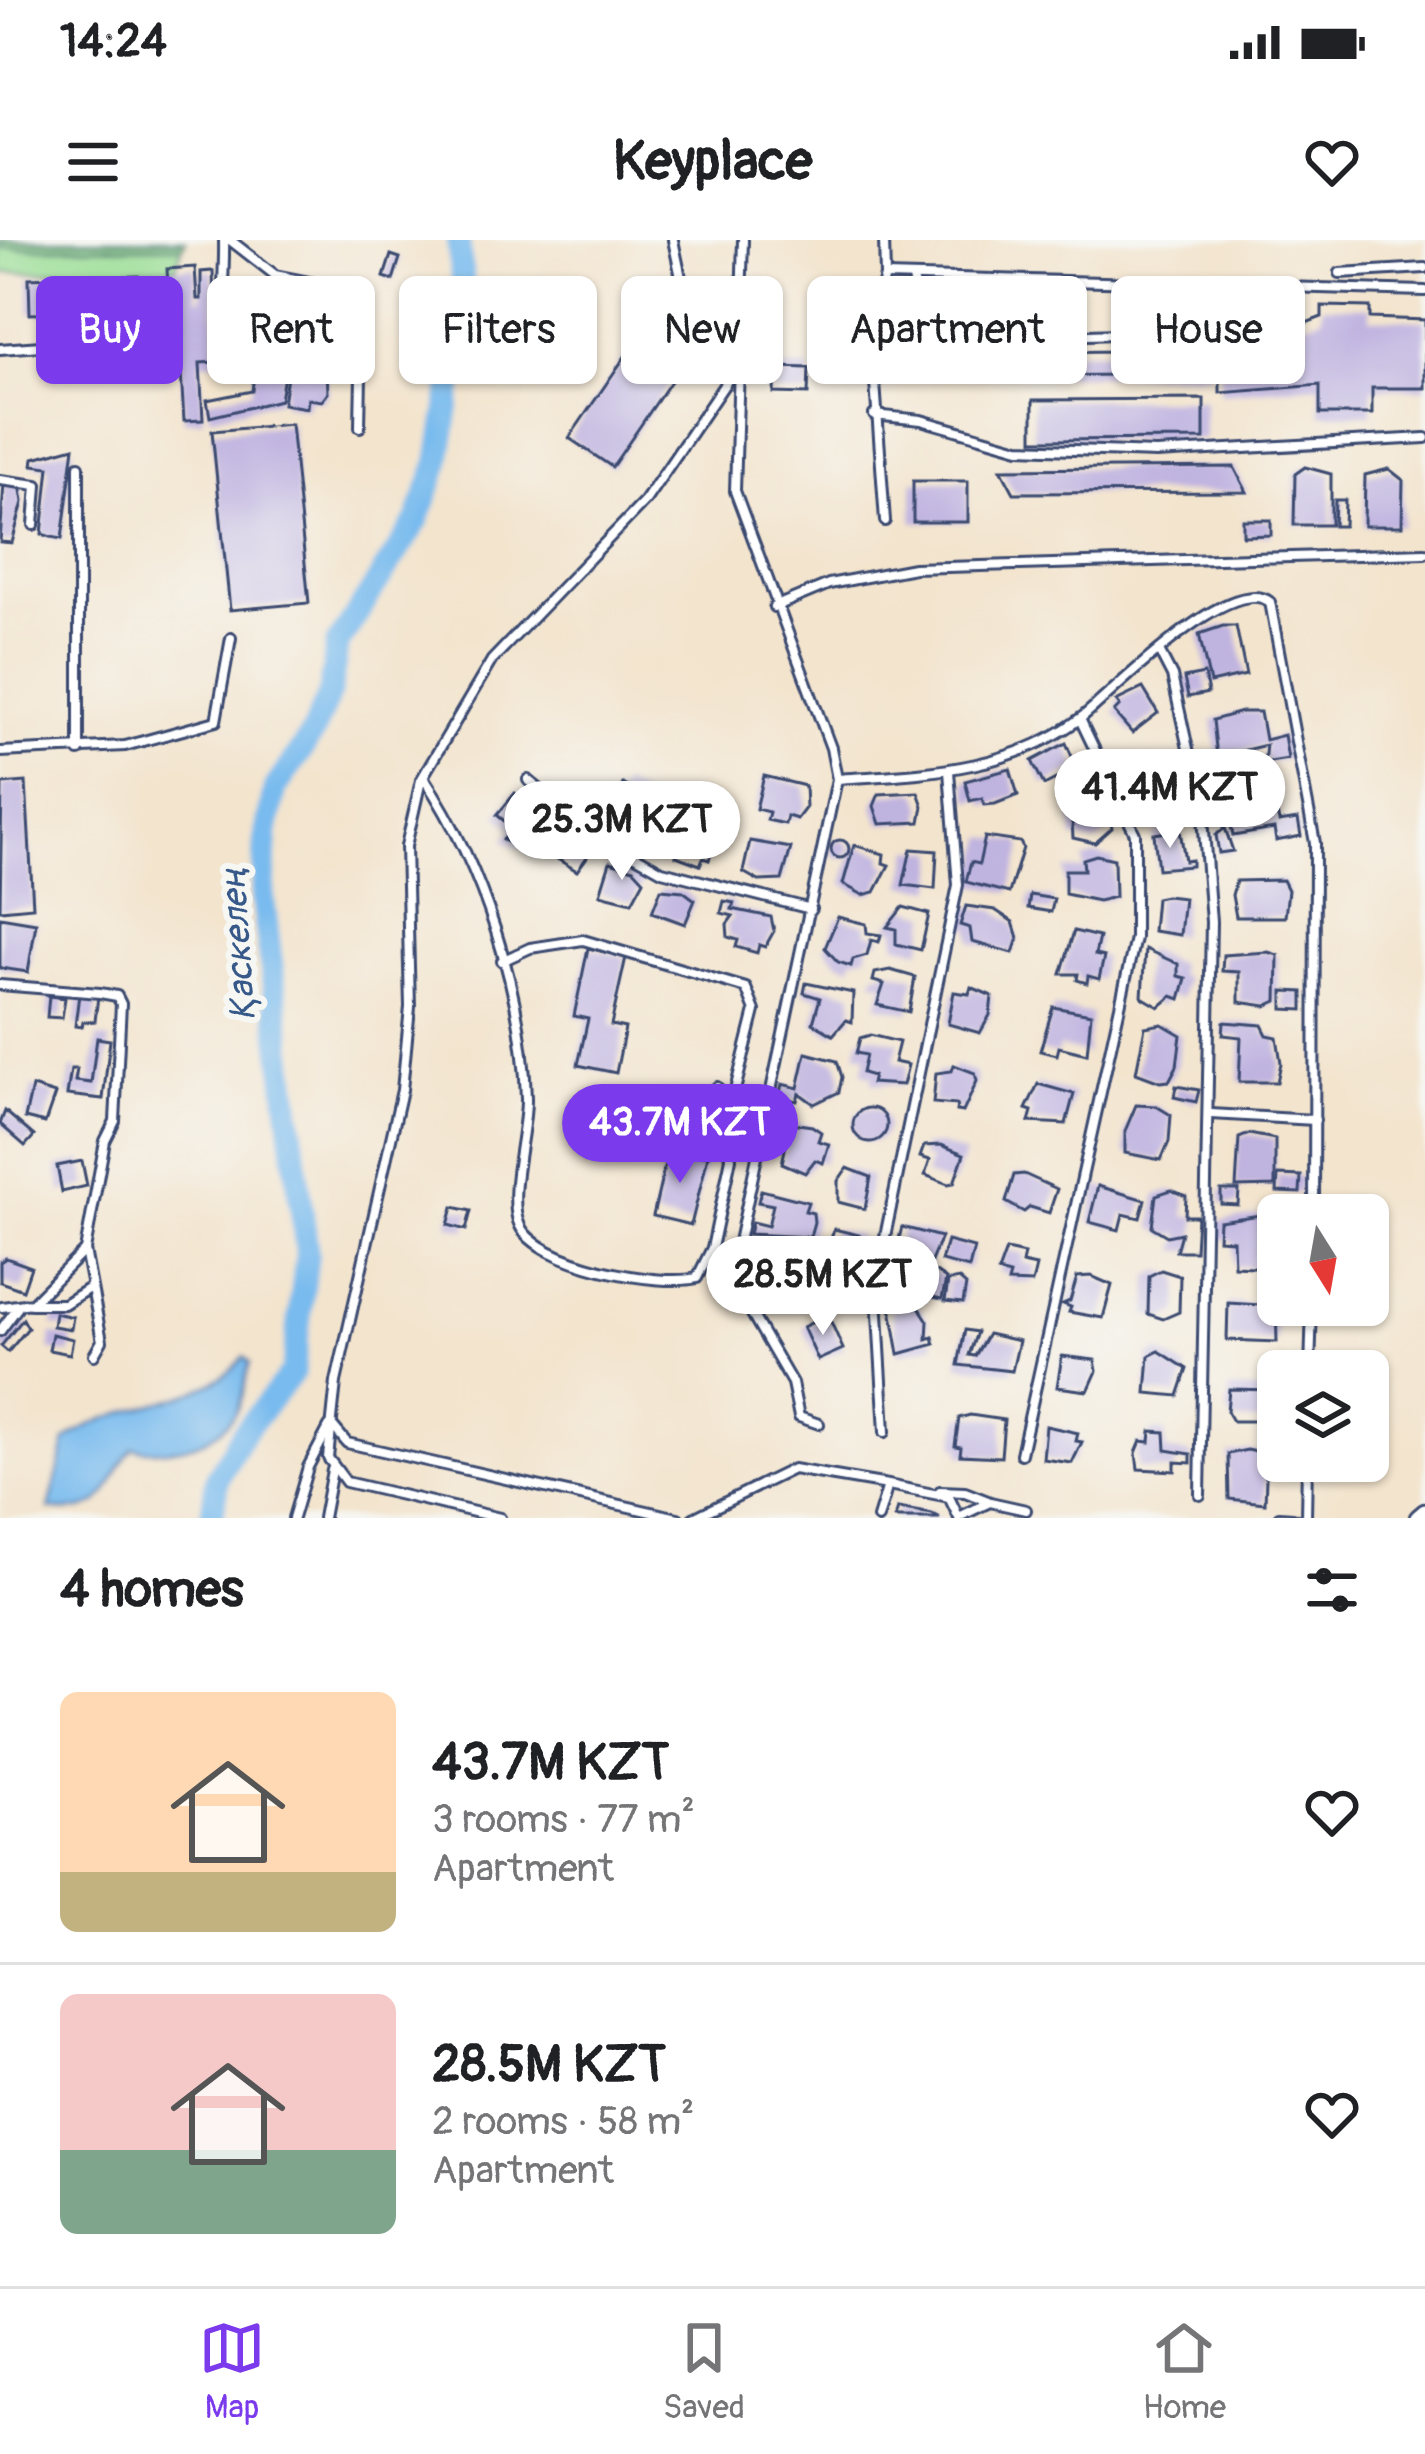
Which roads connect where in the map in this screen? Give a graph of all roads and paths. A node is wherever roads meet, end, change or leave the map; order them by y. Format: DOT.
graph roads {
  1 [pos="227,240"];
  2 [pos="673,240"];
  3 [pos="743,240"];
  4 [pos="884,240"];
  5 [pos="1425,268"];
  6 [pos="1340,273"];
  7 [pos="225,276"];
  8 [pos="681,276"];
  9 [pos="742,276"];
  10 [pos="885,276"];
  11 [pos="1305,289"];
  12 [pos="1425,291"];
  13 [pos="36,346"];
  14 [pos="0,349"];
  15 [pos="725,384"];
  16 [pos="738,384"];
  17 [pos="873,384"];
  18 [pos="874,415"];
  19 [pos="360,427"];
  20 [pos="1425,438"];
  21 [pos="79,466"];
  22 [pos="0,480"];
  23 [pos="885,521"];
  24 [pos="34,524"];
  25 [pos="1425,553"];
  26 [pos="775,607"];
  27 [pos="231,638"];
  28 [pos="1159,651"];
  29 [pos="1080,719"];
  30 [pos="79,751"];
  31 [pos="0,752"];
  32 [pos="950,771"];
  33 [pos="423,777"];
  34 [pos="837,779"];
  35 [pos="528,780"];
  36 [pos="811,909"];
  37 [pos="502,962"];
  38 [pos="0,985"];
  39 [pos="717,1087"];
  40 [pos="723,1111"];
  41 [pos="1211,1114"];
  42 [pos="1315,1120"];
  43 [pos="1314,1194"];
  44 [pos="85,1250"];
  45 [pos="89,1287"];
  46 [pos="23,1305"];
  47 [pos="2,1307"];
  48 [pos="0,1331"];
  49 [pos="94,1355"];
  50 [pos="330,1423"];
  51 [pos="819,1424"];
  52 [pos="885,1432"];
  53 [pos="1021,1454"];
  54 [pos="332,1468"];
  55 [pos="1307,1482"];
  56 [pos="888,1485"];
  57 [pos="936,1492"];
  58 [pos="1200,1496"];
  59 [pos="990,1502"];
  60 [pos="1026,1510"];
  61 [pos="1280,1516"];
  62 [pos="293,1518"];
  63 [pos="323,1518"];
  64 [pos="500,1518"];
  65 [pos="678,1518"];
  66 [pos="693,1518"];
  67 [pos="878,1518"];
  68 [pos="959,1518"];
  69 [pos="1293,1518"];
  70 [pos="1306,1518"];
  1 -- 7 [label="lane"];
  1 -- 19 [label="lane"];
  2 -- 8 [label="lane"];
  3 -- 9 [label="lane"];
  4 -- 10 [label="lane"];
  5 -- 6 [label="lane"];
  11 -- 12 [label="lane"];
  13 -- 14 [label="lane"];
  15 -- 33 [label="lane"];
  16 -- 26 [label="lane"];
  17 -- 18 [label="lane"];
  18 -- 20 [label="lane"];
  18 -- 23 [label="lane"];
  21 -- 30 [label="lane"];
  22 -- 24 [label="lane"];
  25 -- 26 [label="lane"];
  26 -- 34 [label="lane"];
  27 -- 30 [label="lane"];
  28 -- 29 [label="lane"];
  28 -- 41 [label="lane"];
  28 -- 42 [label="lane"];
  29 -- 32 [label="lane"];
  29 -- 53 [label="lane"];
  30 -- 31 [label="lane"];
  32 -- 34 [label="lane"];
  32 -- 52 [label="lane"];
  33 -- 37 [label="lane"];
  33 -- 50 [label="lane"];
  34 -- 36 [label="lane"];
  35 -- 36 [label="lane"];
  36 -- 51 [label="lane"];
  37 -- 40 [label="lane"];
  37 -- 40 [label="lane"];
  38 -- 44 [label="lane"];
  39 -- 40 [label="lane"];
  41 -- 42 [label="lane"];
  41 -- 58 [label="lane"];
  42 -- 43 [label="lane"];
  44 -- 45 [label="lane"];
  44 -- 46 [label="lane"];
  45 -- 46 [label="lane"];
  45 -- 49 [label="lane"];
  46 -- 47 [label="lane"];
  46 -- 48 [label="lane"];
  50 -- 54 [label="lane"];
  50 -- 62 [label="lane"];
  50 -- 65 [label="lane"];
  54 -- 63 [label="lane"];
  54 -- 64 [label="lane"];
  55 -- 70 [label="lane"];
  56 -- 57 [label="lane"];
  56 -- 66 [label="lane"];
  56 -- 67 [label="lane"];
  57 -- 59 [label="lane"];
  57 -- 68 [label="lane"];
  59 -- 60 [label="lane"];
  59 -- 68 [label="lane"];
  61 -- 69 [label="lane"];
}
